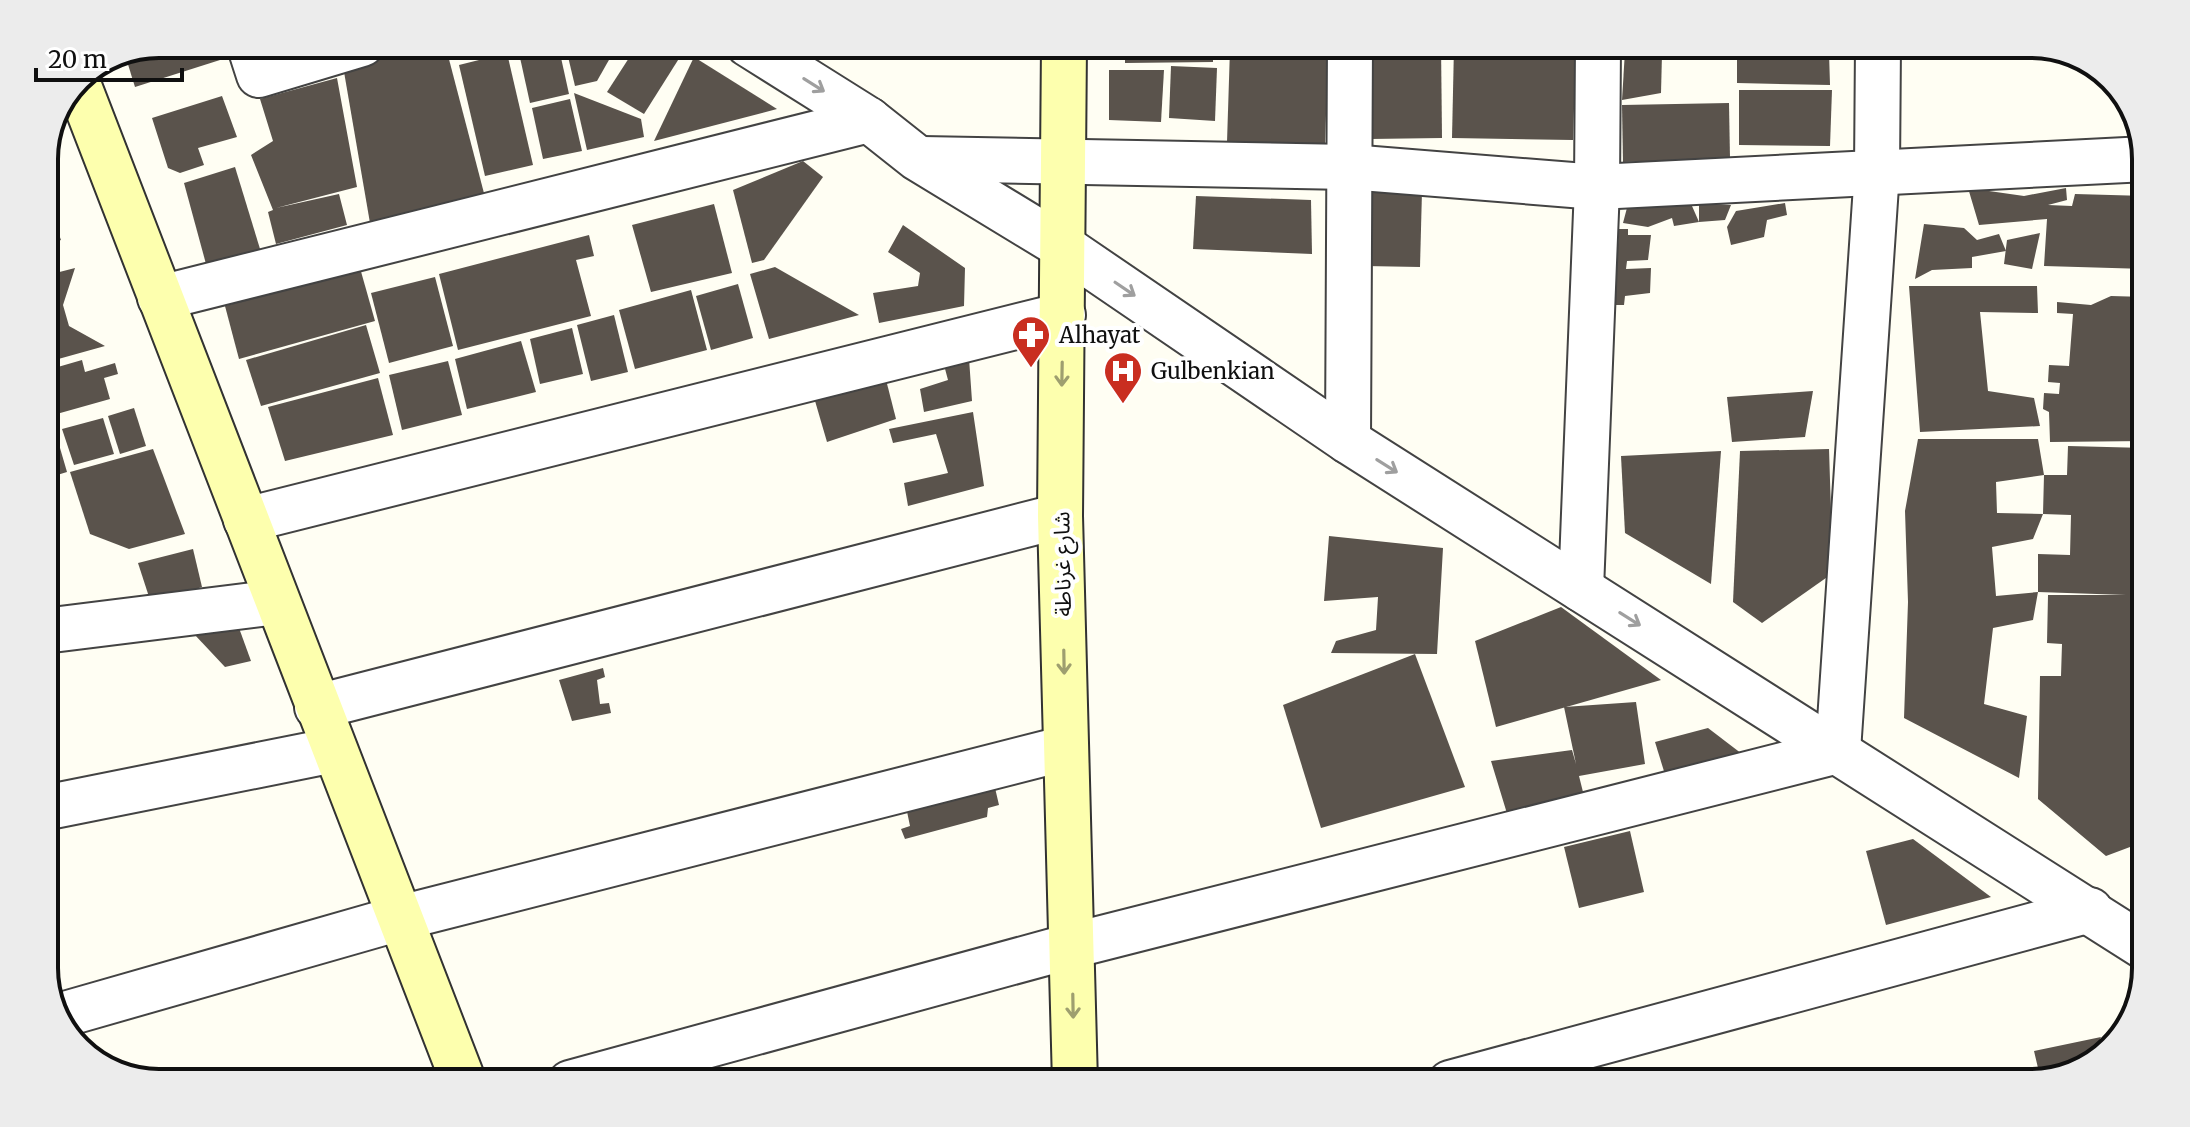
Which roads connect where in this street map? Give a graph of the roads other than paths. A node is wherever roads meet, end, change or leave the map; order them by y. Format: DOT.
graph roads {
  1 [pos="254,58"];
  2 [pos="315,58"];
  3 [pos="770,58"];
  4 [pos="1064,58"];
  5 [pos="1350,58"];
  6 [pos="1598,58"];
  7 [pos="1878,58"];
  8 [pos="82,95"];
  9 [pos="869,120"];
  10 [pos="917,158"];
  11 [pos="2132,160"];
  12 [pos="1066,164"];
  13 [pos="1349,167"];
  14 [pos="1877,171"];
  15 [pos="1597,187"];
  16 [pos="1065,248"];
  17 [pos="160,298"];
  18 [pos="1063,315"];
  19 [pos="1348,441"];
  20 [pos="1060,516"];
  21 [pos="246,520"];
  22 [pos="1581,589"];
  23 [pos="277,602"];
  24 [pos="58,629"];
  25 [pos="317,707"];
  26 [pos="1066,748"];
  27 [pos="334,750"];
  28 [pos="1838,751"];
  29 [pos="58,805"];
  30 [pos="2090,910"];
  31 [pos="400,918"];
  32 [pos="2132,938"];
  33 [pos="1071,946"];
  34 [pos="68,1013"];
  35 [pos="459,1069"];
  36 [pos="621,1069"];
  37 [pos="1075,1069"];
  38 [pos="1563,1069"];
  1 -- 2 [label="street"];
  3 -- 9 [label="street, one-way"];
  4 -- 12 [label="main road, شارع غرناطة"];
  5 -- 13 [label="street"];
  6 -- 15 [label="street"];
  7 -- 14 [label="street"];
  8 -- 17 [label="main road"];
  9 -- 10 [label="street"];
  9 -- 17 [label="street"];
  10 -- 12 [label="street"];
  10 -- 16 [label="street"];
  11 -- 14 [label="street"];
  12 -- 13 [label="street"];
  12 -- 16 [label="main road, شارع غرناطة"];
  13 -- 15 [label="street"];
  13 -- 19 [label="street"];
  14 -- 15 [label="street"];
  14 -- 28 [label="street"];
  15 -- 22 [label="street"];
  16 -- 18 [label="main road, شارع غرناطة"];
  16 -- 19 [label="street, one-way"];
  17 -- 21 [label="main road"];
  18 -- 20 [label="main road, شارع غرناطة, one-way"];
  18 -- 21 [label="street"];
  19 -- 22 [label="street, one-way"];
  20 -- 25 [label="street"];
  20 -- 26 [label="main road, شارع غرناطة, one-way"];
  21 -- 23 [label="main road"];
  22 -- 28 [label="street, one-way"];
  23 -- 24 [label="street"];
  23 -- 25 [label="main road"];
  25 -- 27 [label="main road"];
  26 -- 31 [label="street"];
  26 -- 33 [label="main road, شارع غرناطة"];
  27 -- 29 [label="street"];
  27 -- 31 [label="main road"];
  28 -- 30 [label="street"];
  28 -- 33 [label="street"];
  30 -- 32 [label="street"];
  30 -- 38 [label="street"];
  31 -- 34 [label="street"];
  31 -- 35 [label="main road"];
  33 -- 36 [label="street"];
  33 -- 37 [label="main road, شارع غرناطة, one-way"];
}
